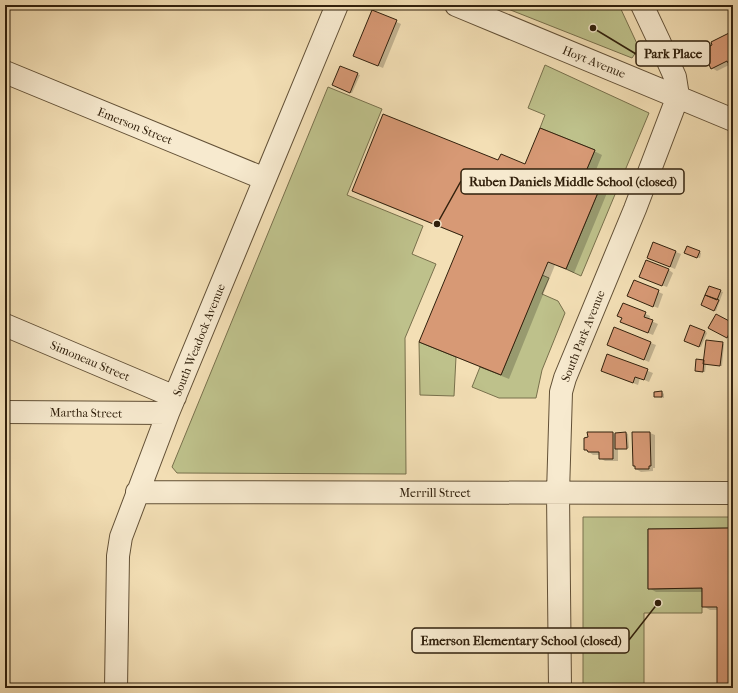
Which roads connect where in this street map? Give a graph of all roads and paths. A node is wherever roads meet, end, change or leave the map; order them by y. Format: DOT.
graph roads {
  1 [pos="337,5"];
  2 [pos="456,5"];
  3 [pos="642,5"];
  4 [pos="5,72"];
  5 [pos="678,96"];
  6 [pos="728,112"];
  7 [pos="265,179"];
  8 [pos="5,325"];
  9 [pos="172,405"];
  10 [pos="5,412"];
  11 [pos="137,492"];
  12 [pos="558,493"];
  13 [pos="733,493"];
  14 [pos="116,688"];
  15 [pos="560,688"];
  1 -- 7 [label="street, South Weadock Avenue"];
  2 -- 5 [label="street, Hoyt Avenue"];
  3 -- 5 [label="street"];
  4 -- 7 [label="street, Emerson Street"];
  5 -- 6 [label="street, Hoyt Avenue"];
  5 -- 12 [label="street, South Park Avenue"];
  7 -- 9 [label="street, South Weadock Avenue"];
  8 -- 9 [label="street, Simoneau Street"];
  9 -- 10 [label="street, Martha Street"];
  9 -- 11 [label="street, South Weadock Avenue"];
  11 -- 12 [label="street, Merrill Street"];
  11 -- 14 [label="street, South Weadock Avenue"];
  12 -- 13 [label="street, Merrill Street"];
  12 -- 15 [label="street, South Park Avenue"];
}
